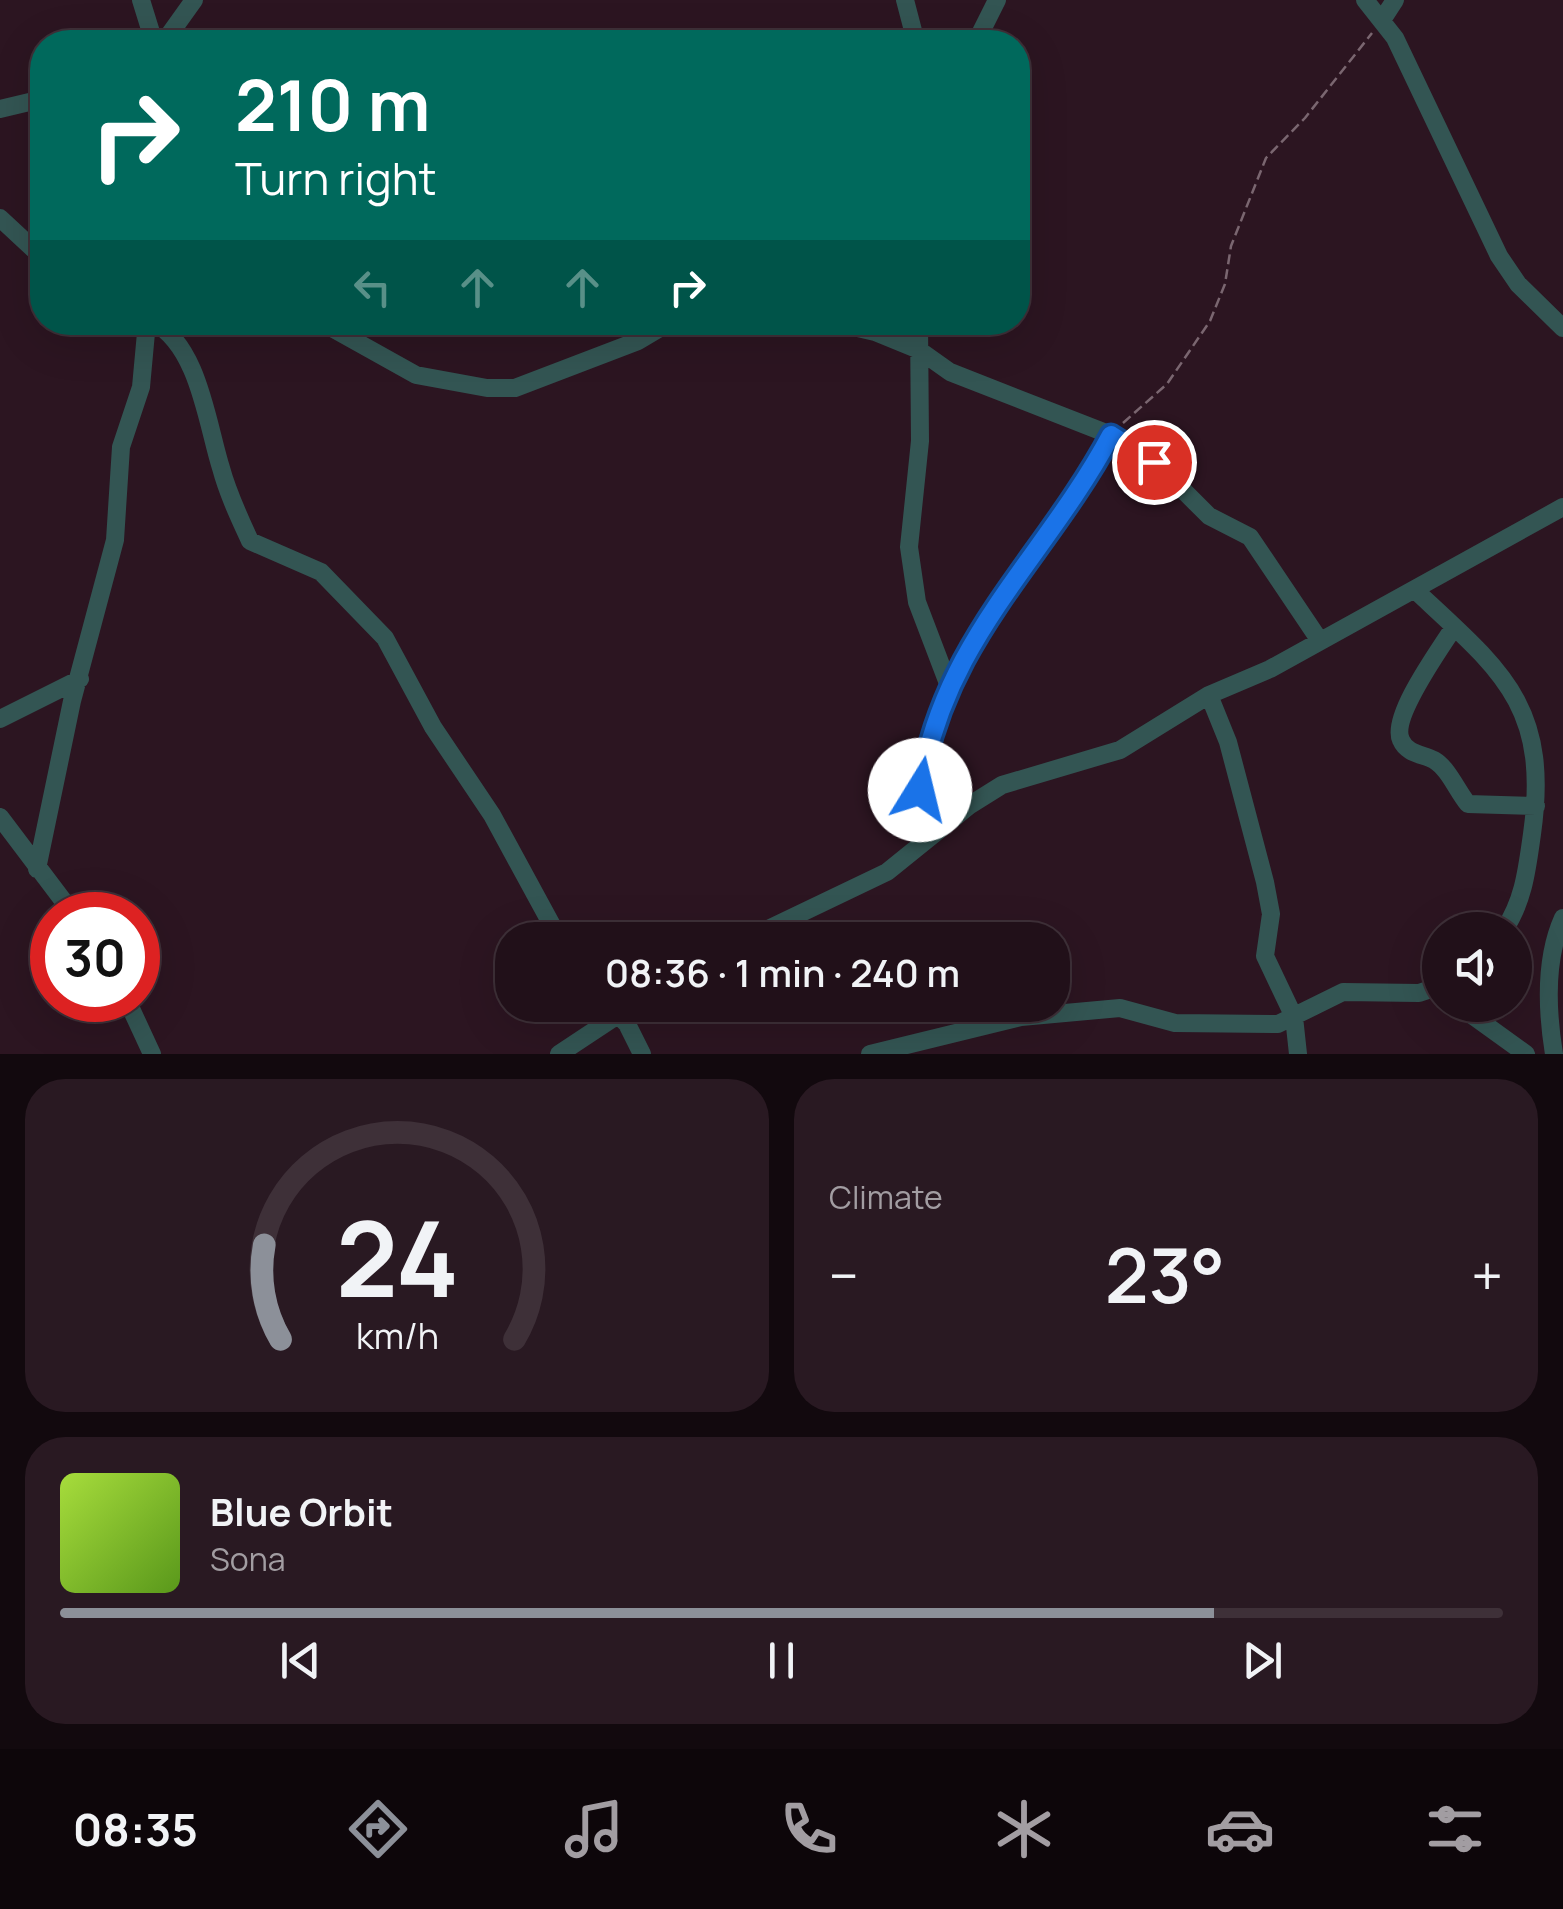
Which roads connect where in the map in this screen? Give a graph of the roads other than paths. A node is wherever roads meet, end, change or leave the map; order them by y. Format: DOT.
graph roads {
  1 [pos="141,0"];
  2 [pos="194,0"];
  3 [pos="905,0"];
  4 [pos="997,0"];
  5 [pos="1365,0"];
  6 [pos="1395,0"];
  7 [pos="1382,20"];
  8 [pos="150,30"];
  9 [pos="173,30"];
  10 [pos="913,30"];
  11 [pos="982,30"];
  12 [pos="30,102"];
  13 [pos="0,109"];
  14 [pos="0,218"];
  15 [pos="30,246"];
  16 [pos="1563,328"];
  17 [pos="148,335"];
  18 [pos="169,335"];
  19 [pos="344,335"];
  20 [pos="648,335"];
  21 [pos="875,335"];
  22 [pos="919,335"];
  23 [pos="919,350"];
  24 [pos="1111,435"];
  25 [pos="1563,507"];
  26 [pos="1416,591"];
  27 [pos="1454,626"];
  28 [pos="1320,641"];
  29 [pos="80,679"];
  30 [pos="949,686"];
  31 [pos="1208,695"];
  32 [pos="0,719"];
  33 [pos="1536,806"];
  34 [pos="0,817"];
  35 [pos="926,838"];
  36 [pos="37,868"];
  37 [pos="56,892"];
  38 [pos="1512,912"];
  39 [pos="1563,918"];
  40 [pos="550,922"];
  41 [pos="783,922"];
  42 [pos="1422,991"];
  43 [pos="1294,1018"];
  44 [pos="137,1022"];
  45 [pos="601,1022"];
  46 [pos="627,1022"];
  47 [pos="1482,1022"];
  48 [pos="928,1048"];
  49 [pos="152,1054"];
  50 [pos="559,1054"];
  51 [pos="642,1054"];
  52 [pos="870,1054"];
  53 [pos="1298,1054"];
  54 [pos="1526,1054"];
  55 [pos="1554,1054"];
  1 -- 8 [label="street"];
  2 -- 9 [label="street"];
  3 -- 10 [label="street"];
  4 -- 11 [label="street"];
  5 -- 7 [label="street"];
  6 -- 7 [label="street"];
  7 -- 16 [label="street"];
  12 -- 13 [label="street"];
  14 -- 15 [label="street"];
  17 -- 29 [label="street"];
  18 -- 40 [label="street"];
  19 -- 20 [label="street"];
  21 -- 23 [label="street"];
  22 -- 23 [label="street"];
  23 -- 24 [label="street"];
  23 -- 30 [label="street"];
  24 -- 28 [label="street"];
  24 -- 30 [label="street"];
  25 -- 26 [label="street"];
  26 -- 27 [label="street"];
  26 -- 28 [label="street"];
  27 -- 33 [label="street"];
  27 -- 33 [label="street"];
  28 -- 31 [label="street"];
  29 -- 32 [label="street"];
  29 -- 36 [label="street"];
  30 -- 35 [label="street"];
  31 -- 35 [label="street"];
  31 -- 43 [label="street"];
  33 -- 38 [label="street"];
  34 -- 36 [label="street"];
  35 -- 41 [label="street"];
  36 -- 37 [label="street"];
  39 -- 55 [label="street"];
  42 -- 43 [label="street"];
  43 -- 48 [label="street"];
  43 -- 53 [label="street"];
  44 -- 49 [label="street"];
  45 -- 50 [label="street"];
  46 -- 51 [label="street"];
  47 -- 54 [label="street"];
  48 -- 52 [label="street"];
}
